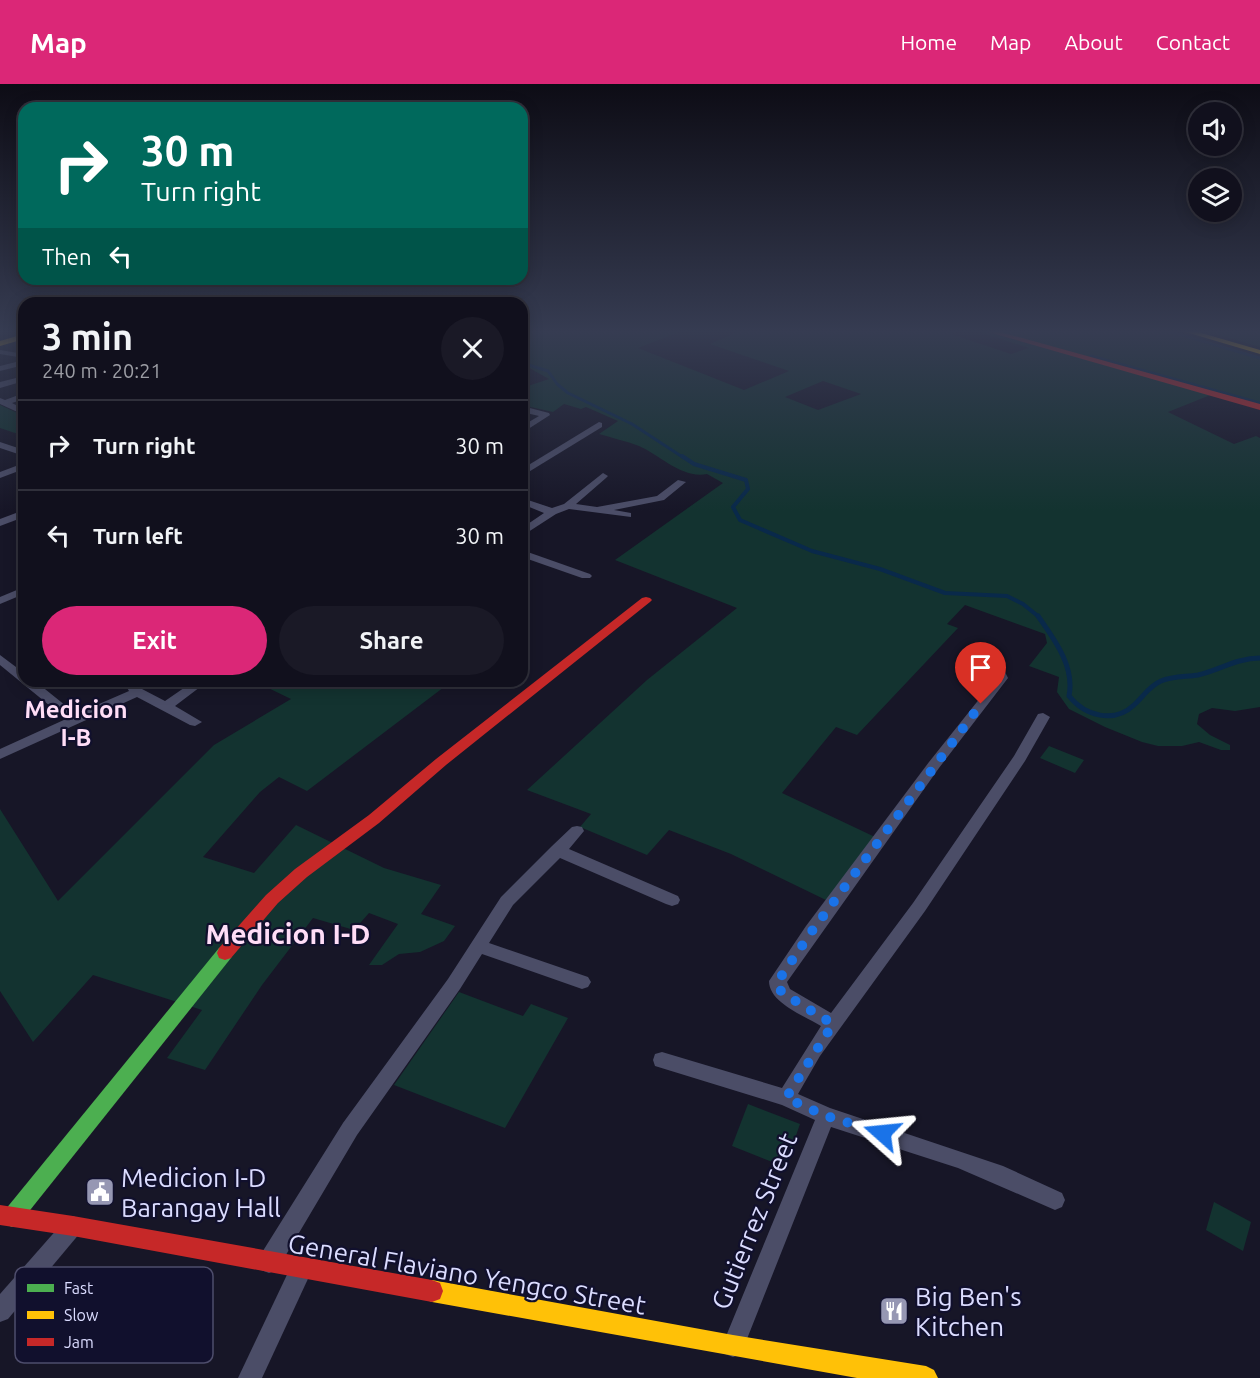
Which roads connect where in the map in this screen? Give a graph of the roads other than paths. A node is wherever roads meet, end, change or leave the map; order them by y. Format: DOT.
graph roads {
  1 [pos="1201,390"];
  2 [pos="18,398"];
  3 [pos="2,402"];
  4 [pos="1260,407"];
  5 [pos="18,409"];
  6 [pos="528,410"];
  7 [pos="599,425"];
  8 [pos="528,426"];
  9 [pos="3,448"];
  10 [pos="18,452"];
  11 [pos="18,468"];
  12 [pos="528,469"];
  13 [pos="0,475"];
  14 [pos="603,476"];
  15 [pos="681,482"];
  16 [pos="528,503"];
  17 [pos="568,506"];
  18 [pos="599,510"];
  19 [pos="552,512"];
  20 [pos="627,515"];
  21 [pos="18,516"];
  22 [pos="0,523"];
  23 [pos="528,529"];
  24 [pos="528,555"];
  25 [pos="586,576"];
  26 [pos="18,596"];
  27 [pos="646,600"];
  28 [pos="0,601"];
  29 [pos="0,659"];
  30 [pos="984,666"];
  31 [pos="18,674"];
  32 [pos="35,687"];
  33 [pos="131,687"];
  34 [pos="135,687"];
  35 [pos="193,687"];
  36 [pos="165,707"];
  37 [pos="1043,717"];
  38 [pos="75,720"];
  39 [pos="195,722"];
  40 [pos="0,754"];
  41 [pos="577,831"];
  42 [pos="557,850"];
  43 [pos="672,900"];
  44 [pos="478,946"];
  45 [pos="582,982"];
  46 [pos="833,1024"];
  47 [pos="662,1060"];
  48 [pos="786,1098"];
  49 [pos="826,1116"];
  50 [pos="1055,1200"];
  51 [pos="6,1216"];
  52 [pos="73,1226"];
  53 [pos="269,1262"];
  54 [pos="38,1267"];
  55 [pos="302,1268"];
  56 [pos="15,1294"];
  57 [pos="0,1311"];
  58 [pos="733,1346"];
  59 [pos="250,1378"];
  60 [pos="926,1378"];
  1 -- 4 [label="street"];
  2 -- 3 [label="street"];
  3 -- 5 [label="street"];
  6 -- 8 [label="street"];
  7 -- 12 [label="street"];
  9 -- 10 [label="street"];
  11 -- 13 [label="street"];
  14 -- 17 [label="street"];
  15 -- 18 [label="street"];
  16 -- 19 [label="street"];
  17 -- 18 [label="street"];
  17 -- 19 [label="street"];
  18 -- 20 [label="street"];
  19 -- 23 [label="street"];
  21 -- 22 [label="street"];
  24 -- 25 [label="street"];
  26 -- 28 [label="street"];
  27 -- 51 [label="street"];
  29 -- 31 [label="street"];
  30 -- 46 [label="street"];
  32 -- 38 [label="street"];
  33 -- 38 [label="street"];
  34 -- 36 [label="street"];
  35 -- 36 [label="street"];
  36 -- 39 [label="street"];
  37 -- 46 [label="street"];
  38 -- 40 [label="street"];
  41 -- 42 [label="street"];
  42 -- 43 [label="street"];
  42 -- 44 [label="street"];
  44 -- 45 [label="street"];
  44 -- 53 [label="street"];
  46 -- 48 [label="street"];
  47 -- 48 [label="street"];
  48 -- 49 [label="street"];
  49 -- 50 [label="street"];
  49 -- 58 [label="street, Gutierrez Street"];
  51 -- 52 [label="street, General Flaviano Yengco Street"];
  52 -- 53 [label="street, General Flaviano Yengco Street"];
  52 -- 54 [label="street"];
  53 -- 55 [label="street, General Flaviano Yengco Street"];
  55 -- 58 [label="street, General Flaviano Yengco Street"];
  55 -- 59 [label="street"];
  56 -- 57 [label="street"];
  58 -- 60 [label="street, General Flaviano Yengco Street"];
}
